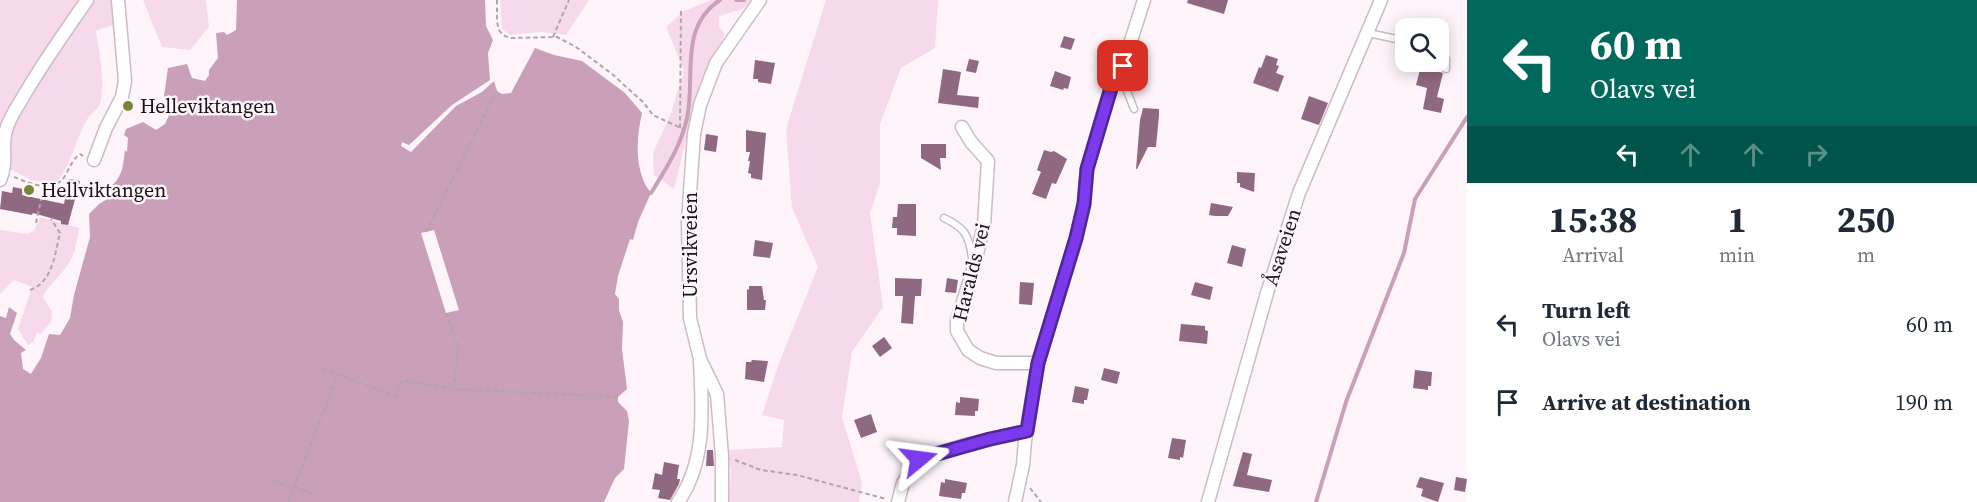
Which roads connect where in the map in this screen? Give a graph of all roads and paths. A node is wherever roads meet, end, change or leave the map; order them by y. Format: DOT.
graph roads {
  1 [pos="87,0"];
  2 [pos="118,0"];
  3 [pos="496,0"];
  4 [pos="569,0"];
  5 [pos="760,0"];
  6 [pos="1144,0"];
  7 [pos="1381,0"];
  8 [pos="681,8"];
  9 [pos="1368,33"];
  10 [pos="553,37"];
  11 [pos="1395,39"];
  12 [pos="1123,66"];
  13 [pos="497,91"];
  14 [pos="1134,109"];
  15 [pos="962,127"];
  16 [pos="94,160"];
  17 [pos="2,175"];
  18 [pos="44,186"];
  19 [pos="944,218"];
  20 [pos="51,219"];
  21 [pos="36,223"];
  22 [pos="426,232"];
  23 [pos="973,268"];
  24 [pos="30,290"];
  25 [pos="446,313"];
  26 [pos="700,359"];
  27 [pos="1038,363"];
  28 [pos="323,369"];
  29 [pos="338,375"];
  30 [pos="454,389"];
  31 [pos="618,397"];
  32 [pos="1027,431"];
  33 [pos="722,456"];
  34 [pos="273,480"];
  35 [pos="293,488"];
  36 [pos="315,495"];
  37 [pos="892,501"];
  38 [pos="288,502"];
  39 [pos="678,502"];
  40 [pos="722,502"];
  41 [pos="1016,502"];
  42 [pos="1208,502"];
  1 -- 17 [label="street"];
  2 -- 16 [label="street"];
  3 -- 10 [label="path"];
  4 -- 10 [label="path"];
  5 -- 26 [label="street, Ursvikveien"];
  6 -- 12 [label="street"];
  7 -- 9 [label="street, Åsaveien"];
  8 -- 10 [label="path"];
  9 -- 11 [label="lane"];
  9 -- 42 [label="street, Åsaveien"];
  12 -- 14 [label="lane"];
  12 -- 27 [label="street"];
  13 -- 22 [label="path"];
  15 -- 23 [label="street, Haralds vei"];
  16 -- 18 [label="path"];
  17 -- 18 [label="path"];
  18 -- 21 [label="path"];
  19 -- 23 [label="lane"];
  20 -- 24 [label="path"];
  23 -- 27 [label="street, Haralds vei"];
  25 -- 30 [label="path"];
  26 -- 33 [label="street, Ursvikveien"];
  26 -- 39 [label="street"];
  27 -- 32 [label="street"];
  28 -- 29 [label="path"];
  29 -- 30 [label="path"];
  29 -- 35 [label="path"];
  30 -- 31 [label="path"];
  32 -- 37 [label="street"];
  32 -- 41 [label="street"];
  33 -- 37 [label="path"];
  33 -- 40 [label="street, Ursvikveien"];
  34 -- 35 [label="path"];
  35 -- 36 [label="path"];
  35 -- 38 [label="path"];
}
